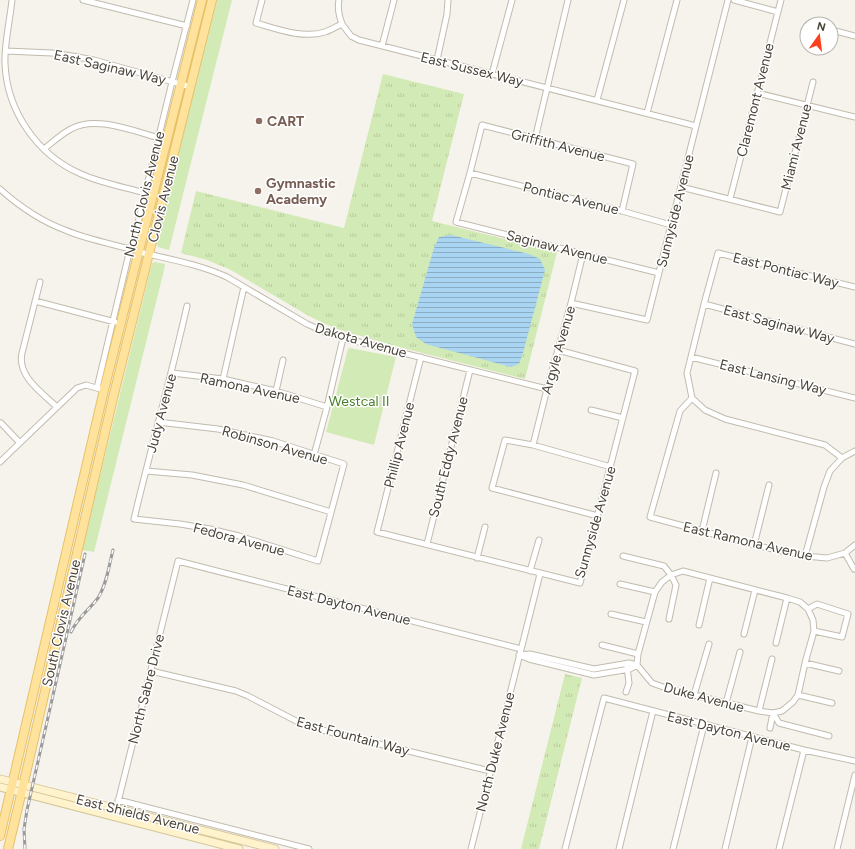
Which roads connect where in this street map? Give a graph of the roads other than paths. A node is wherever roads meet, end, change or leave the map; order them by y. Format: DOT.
graph roads {
  1 [pos="12,0"];
  2 [pos="83,0"];
  3 [pos="193,0"];
  4 [pos="202,0"];
  5 [pos="212,0"];
  6 [pos="262,0"];
  7 [pos="339,0"];
  8 [pos="394,0"];
  9 [pos="448,0"];
  10 [pos="512,0"];
  11 [pos="568,0"];
  12 [pos="624,0"];
  13 [pos="677,0"];
  14 [pos="728,0"];
  15 [pos="734,0"];
  16 [pos="781,0"];
  17 [pos="778,12"];
  18 [pos="342,24"];
  19 [pos="187,26"];
  20 [pos="839,32"];
  21 [pos="855,36"];
  22 [pos="382,46"];
  23 [pos="6,51"];
  24 [pos="437,60"];
  25 [pos="492,74"];
  26 [pos="813,82"];
  27 [pos="176,83"];
  28 [pos="190,87"];
  29 [pos="548,88"];
  30 [pos="757,93"];
  31 [pos="597,100"];
  32 [pos="807,105"];
  33 [pos="647,113"];
  34 [pos="855,117"];
  35 [pos="696,126"];
  36 [pos="159,138"];
  37 [pos="535,139"];
  38 [pos="44,149"];
  39 [pos="470,173"];
  40 [pos="681,187"];
  41 [pos="0,189"];
  42 [pos="145,193"];
  43 [pos="730,199"];
  44 [pos="622,211"];
  45 [pos="671,225"];
  46 [pos="130,249"];
  47 [pos="139,252"];
  48 [pos="149,254"];
  49 [pos="584,254"];
  50 [pos="659,273"];
  51 [pos="40,282"];
  52 [pos="244,287"];
  53 [pos="855,288"];
  54 [pos="35,301"];
  55 [pos="571,303"];
  56 [pos="704,304"];
  57 [pos="187,306"];
  58 [pos="117,322"];
  59 [pos="344,338"];
  60 [pos="855,344"];
  61 [pos="558,350"];
  62 [pos="421,357"];
  63 [pos="691,357"];
  64 [pos="283,360"];
  65 [pos="470,370"];
  66 [pos="172,373"];
  67 [pos="222,380"];
  68 [pos="101,389"];
  69 [pos="547,389"];
  70 [pos="276,391"];
  71 [pos="113,398"];
  72 [pos="692,398"];
  73 [pos="855,398"];
  74 [pos="57,407"];
  75 [pos="327,407"];
  76 [pos="590,410"];
  77 [pos="623,418"];
  78 [pos="158,422"];
  79 [pos="2,423"];
  80 [pos="20,443"];
  81 [pos="533,445"];
  82 [pos="102,446"];
  83 [pos="855,451"];
  84 [pos="89,454"];
  85 [pos="314,455"];
  86 [pos="842,458"];
  87 [pos="0,462"];
  88 [pos="611,467"];
  89 [pos="146,472"];
  90 [pos="716,473"];
  91 [pos="769,485"];
  92 [pos="81,490"];
  93 [pos="91,493"];
  94 [pos="331,512"];
  95 [pos="598,516"];
  96 [pos="134,519"];
  97 [pos="485,527"];
  98 [pos="702,531"];
  99 [pos="539,540"];
  100 [pos="80,544"];
  101 [pos="427,544"];
  102 [pos="754,545"];
  103 [pos="855,546"];
  104 [pos="845,553"];
  105 [pos="623,556"];
  106 [pos="805,556"];
  107 [pos="477,558"];
  108 [pos="178,561"];
  109 [pos="854,569"];
  110 [pos="530,571"];
  111 [pos="540,574"];
  112 [pos="671,575"];
  113 [pos="710,578"];
  114 [pos="620,584"];
  115 [pos="755,590"];
  116 [pos="655,592"];
  117 [pos="787,598"];
  118 [pos="808,609"];
  119 [pos="611,614"];
  120 [pos="669,619"];
  121 [pos="646,622"];
  122 [pos="699,625"];
  123 [pos="814,631"];
  124 [pos="744,634"];
  125 [pos="776,643"];
  126 [pos="709,644"];
  127 [pos="602,645"];
  128 [pos="521,649"];
  129 [pos="740,652"];
  130 [pos="638,654"];
  131 [pos="519,655"];
  132 [pos="772,659"];
  133 [pos="805,663"];
  134 [pos="637,665"];
  135 [pos="627,667"];
  136 [pos="151,670"];
  137 [pos="839,672"];
  138 [pos="626,692"];
  139 [pos="694,695"];
  140 [pos="798,695"];
  141 [pos="726,703"];
  142 [pos="832,703"];
  143 [pos="653,711"];
  144 [pos="759,711"];
  145 [pos="773,713"];
  146 [pos="704,725"];
  147 [pos="770,728"];
  148 [pos="829,736"];
  149 [pos="752,737"];
  150 [pos="804,750"];
  151 [pos="855,761"];
  152 [pos="490,771"];
  153 [pos="855,775"];
  154 [pos="0,779"];
  155 [pos="12,786"];
  156 [pos="0,787"];
  157 [pos="22,788"];
  158 [pos="118,800"];
  159 [pos="116,808"];
  160 [pos="114,816"];
  161 [pos="0,836"];
  162 [pos="271,848"];
  163 [pos="8,849"];
  164 [pos="239,849"];
  165 [pos="309,849"];
  166 [pos="471,849"];
  167 [pos="566,849"];
  168 [pos="619,849"];
  169 [pos="673,849"];
  170 [pos="725,849"];
  171 [pos="779,849"];
  172 [pos="836,849"];
  1 -- 23 [label="street"];
  2 -- 19 [label="street"];
  3 -- 19 [label="street, North Clovis Avenue"];
  4 -- 27 [label="main road, Clovis Avenue"];
  5 -- 28 [label="main road, Clovis Avenue"];
  6 -- 18 [label="street"];
  7 -- 18 [label="street"];
  8 -- 22 [label="street"];
  9 -- 24 [label="street"];
  10 -- 25 [label="street"];
  11 -- 29 [label="street"];
  12 -- 31 [label="street"];
  13 -- 33 [label="street"];
  14 -- 35 [label="street, Sunnyside Avenue"];
  15 -- 17 [label="street"];
  16 -- 17 [label="street, Claremont Avenue"];
  17 -- 30 [label="street, Claremont Avenue"];
  18 -- 22 [label="street, East Sussex Way"];
  19 -- 27 [label="street, North Clovis Avenue"];
  20 -- 21 [label="street"];
  22 -- 24 [label="street, East Sussex Way"];
  23 -- 27 [label="street, East Saginaw Way"];
  23 -- 38 [label="street"];
  24 -- 25 [label="street, East Sussex Way"];
  25 -- 29 [label="street, East Sussex Way"];
  26 -- 32 [label="street, Miami Avenue"];
  27 -- 28 [label="street, East Saginaw Way"];
  27 -- 36 [label="street, North Clovis Avenue"];
  27 -- 47 [label="main road, Clovis Avenue"];
  28 -- 48 [label="main road, Clovis Avenue"];
  29 -- 31 [label="street, East Sussex Way"];
  29 -- 37 [label="street"];
  30 -- 32 [label="street"];
  30 -- 43 [label="street, Claremont Avenue"];
  31 -- 33 [label="street, East Sussex Way"];
  32 -- 34 [label="street"];
  32 -- 43 [label="street, Miami Avenue"];
  33 -- 35 [label="street, East Sussex Way"];
  35 -- 40 [label="street, Sunnyside Avenue"];
  36 -- 38 [label="street"];
  36 -- 42 [label="street, North Clovis Avenue"];
  37 -- 39 [label="street, Griffith Avenue"];
  37 -- 44 [label="street, Griffith Avenue"];
  38 -- 42 [label="street"];
  39 -- 44 [label="street, Pontiac Avenue"];
  39 -- 49 [label="street, Saginaw Avenue"];
  40 -- 43 [label="street"];
  40 -- 45 [label="street, Sunnyside Avenue"];
  41 -- 46 [label="street"];
  42 -- 46 [label="street, North Clovis Avenue"];
  44 -- 45 [label="street, Pontiac Avenue"];
  45 -- 50 [label="street, Sunnyside Avenue"];
  46 -- 58 [label="street, North Clovis Avenue"];
  47 -- 48 [label="street, Dakota Avenue"];
  47 -- 58 [label="main road, Clovis Avenue"];
  48 -- 52 [label="street, Dakota Avenue"];
  48 -- 71 [label="main road, Clovis Avenue"];
  49 -- 50 [label="street, Saginaw Avenue"];
  49 -- 55 [label="street, Argyle Avenue"];
  50 -- 55 [label="street, Sunnyside Avenue"];
  51 -- 54 [label="street"];
  52 -- 59 [label="street, Dakota Avenue"];
  52 -- 67 [label="street"];
  53 -- 56 [label="street, East Pontiac Way"];
  54 -- 58 [label="street"];
  54 -- 74 [label="street"];
  55 -- 61 [label="street, Argyle Avenue"];
  56 -- 60 [label="street, East Saginaw Way"];
  56 -- 63 [label="street"];
  57 -- 66 [label="street, Judy Avenue"];
  58 -- 68 [label="main road, Clovis Avenue"];
  59 -- 62 [label="street, Dakota Avenue"];
  59 -- 75 [label="street"];
  61 -- 69 [label="street, Argyle Avenue"];
  61 -- 77 [label="street, Sunnyside Avenue"];
  62 -- 65 [label="street, Dakota Avenue"];
  62 -- 101 [label="street, Phillip Avenue"];
  63 -- 72 [label="street"];
  63 -- 73 [label="street, East Lansing Way"];
  64 -- 70 [label="street"];
  65 -- 69 [label="street, Dakota Avenue"];
  65 -- 101 [label="street, South Eddy Avenue"];
  66 -- 67 [label="street, Ramona Avenue"];
  66 -- 78 [label="street, Judy Avenue"];
  67 -- 70 [label="street, Ramona Avenue"];
  68 -- 74 [label="street"];
  68 -- 82 [label="main road"];
  68 -- 84 [label="main road, South Clovis Avenue"];
  69 -- 81 [label="street, Argyle Avenue"];
  70 -- 75 [label="street, Ramona Avenue"];
  71 -- 82 [label="main road, South Clovis Avenue"];
  72 -- 86 [label="street"];
  72 -- 98 [label="street, East Ramona Avenue"];
  74 -- 80 [label="street"];
  75 -- 85 [label="street"];
  76 -- 77 [label="street"];
  77 -- 88 [label="street, Sunnyside Avenue"];
  78 -- 85 [label="street, Robinson Avenue"];
  78 -- 89 [label="street, Judy Avenue"];
  79 -- 80 [label="street"];
  80 -- 87 [label="street"];
  81 -- 88 [label="street"];
  81 -- 95 [label="street"];
  82 -- 93 [label="main road, South Clovis Avenue"];
  83 -- 86 [label="street"];
  84 -- 92 [label="main road, South Clovis Avenue"];
  84 -- 93 [label="main road"];
  85 -- 94 [label="street, Robinson Avenue"];
  86 -- 106 [label="street"];
  88 -- 95 [label="street, Sunnyside Avenue"];
  89 -- 94 [label="street"];
  89 -- 96 [label="street, Judy Avenue"];
  90 -- 98 [label="street"];
  91 -- 102 [label="street"];
  92 -- 100 [label="main road"];
  92 -- 155 [label="main road, South Clovis Avenue"];
  93 -- 100 [label="main road, South Clovis Avenue"];
  94 -- 96 [label="street, Fedora Avenue"];
  95 -- 111 [label="street, Sunnyside Avenue"];
  97 -- 107 [label="street"];
  98 -- 102 [label="street, East Ramona Avenue"];
  99 -- 110 [label="street"];
  100 -- 157 [label="main road, South Clovis Avenue"];
  101 -- 107 [label="street"];
  102 -- 106 [label="street, East Ramona Avenue"];
  103 -- 104 [label="street, East Ramona Avenue"];
  104 -- 106 [label="street, East Ramona Avenue"];
  104 -- 109 [label="street"];
  105 -- 112 [label="street"];
  107 -- 110 [label="street"];
  108 -- 128 [label="street, East Dayton Avenue"];
  108 -- 136 [label="street, North Sabre Drive"];
  110 -- 111 [label="street"];
  111 -- 128 [label="street"];
  112 -- 113 [label="street"];
  112 -- 116 [label="street"];
  112 -- 120 [label="street"];
  113 -- 115 [label="street"];
  113 -- 122 [label="street"];
  114 -- 116 [label="street"];
  115 -- 117 [label="street"];
  115 -- 124 [label="street"];
  116 -- 121 [label="street"];
  117 -- 118 [label="street"];
  117 -- 125 [label="street"];
  118 -- 123 [label="street"];
  118 -- 123 [label="street"];
  119 -- 121 [label="street"];
  121 -- 130 [label="street"];
  123 -- 133 [label="street"];
  126 -- 139 [label="street"];
  127 -- 130 [label="street"];
  128 -- 131 [label="street, North Duke Avenue"];
  129 -- 141 [label="street"];
  130 -- 134 [label="street"];
  131 -- 135 [label="street"];
  131 -- 152 [label="street, North Duke Avenue"];
  132 -- 144 [label="street"];
  133 -- 137 [label="street"];
  133 -- 140 [label="street"];
  134 -- 135 [label="street"];
  134 -- 139 [label="street, Duke Avenue"];
  135 -- 138 [label="street"];
  136 -- 152 [label="street, East Fountain Way"];
  136 -- 158 [label="street, North Sabre Drive"];
  139 -- 141 [label="street, Duke Avenue"];
  140 -- 142 [label="street"];
  140 -- 145 [label="street"];
  141 -- 144 [label="street, Duke Avenue"];
  143 -- 146 [label="street, East Dayton Avenue"];
  143 -- 167 [label="street, East Dayton Avenue"];
  143 -- 168 [label="street"];
  144 -- 145 [label="street, Duke Avenue"];
  145 -- 147 [label="street"];
  145 -- 148 [label="street"];
  146 -- 149 [label="street, East Dayton Avenue"];
  146 -- 169 [label="street"];
  149 -- 150 [label="street, East Dayton Avenue"];
  149 -- 170 [label="street"];
  150 -- 151 [label="street, East Dayton Avenue"];
  150 -- 171 [label="street"];
  152 -- 166 [label="street, North Duke Avenue"];
  153 -- 172 [label="street"];
  154 -- 155 [label="main road, East Shields Avenue"];
  155 -- 156 [label="main road, East Shields Avenue"];
  155 -- 157 [label="main road, East Shields Avenue"];
  155 -- 161 [label="main road, South Clovis Avenue"];
  157 -- 159 [label="main road, East Shields Avenue"];
  157 -- 160 [label="main road, East Shields Avenue"];
  157 -- 163 [label="main road, South Clovis Avenue"];
  158 -- 159 [label="street, North Sabre Drive"];
  158 -- 165 [label="street, East Shields Avenue"];
  159 -- 160 [label="street, North Sabre Drive"];
  159 -- 162 [label="main road, East Shields Avenue"];
  160 -- 164 [label="main road, East Shields Avenue"];
}
